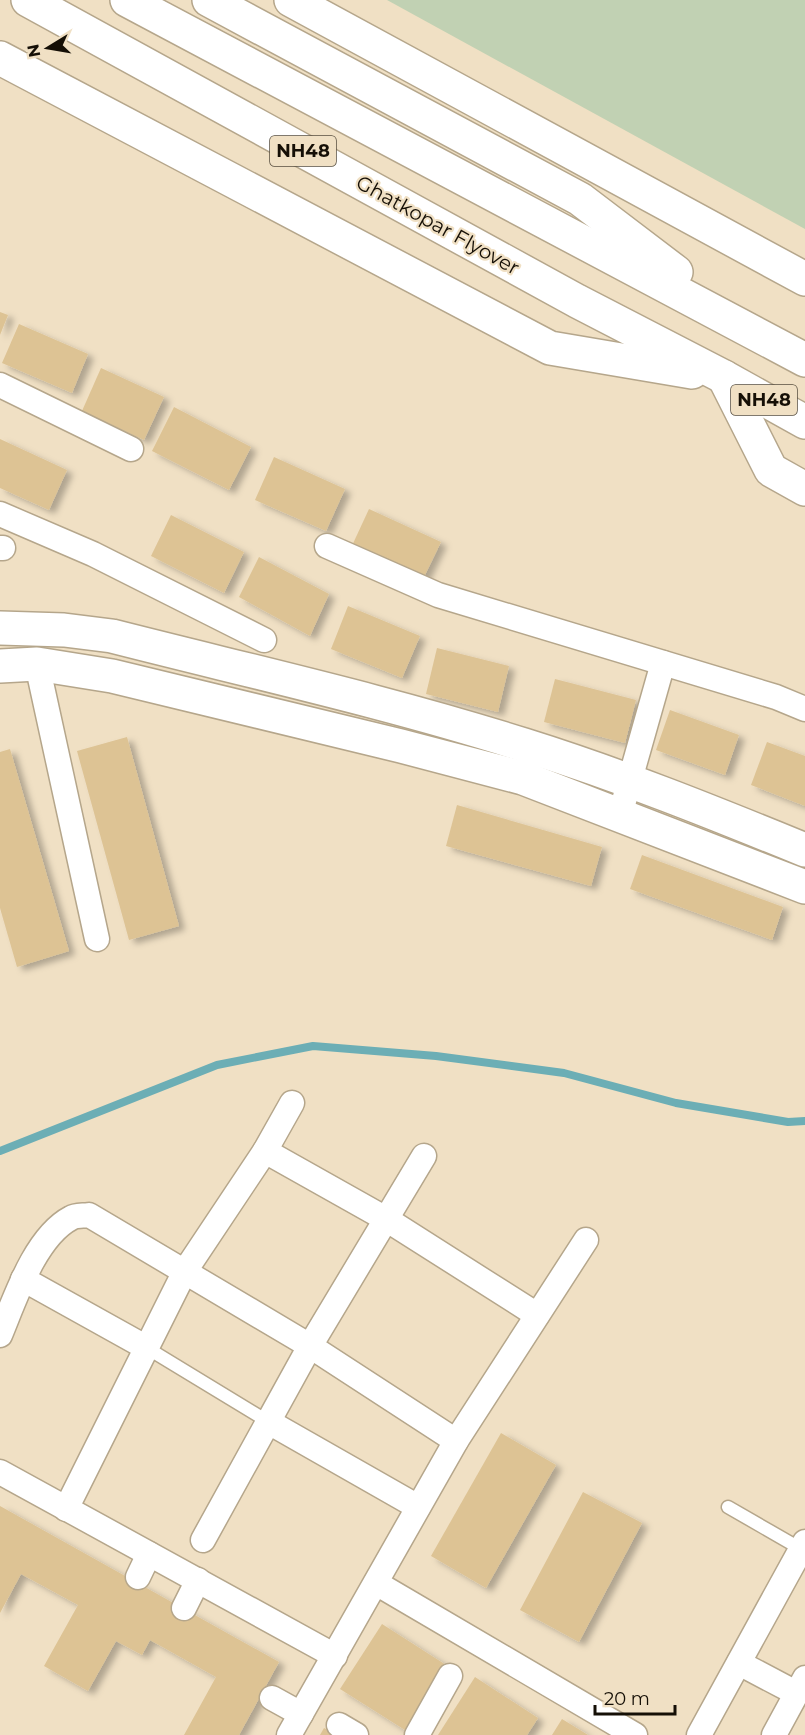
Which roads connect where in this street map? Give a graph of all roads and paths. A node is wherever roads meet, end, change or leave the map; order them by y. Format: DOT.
graph roads {
  1 [pos="28,0"];
  2 [pos="127,0"];
  3 [pos="208,0"];
  4 [pos="291,0"];
  5 [pos="0,57"];
  6 [pos="805,279"];
  7 [pos="751,330"];
  8 [pos="805,360"];
  9 [pos="724,377"];
  10 [pos="0,385"];
  11 [pos="805,422"];
  12 [pos="131,449"];
  13 [pos="805,489"];
  14 [pos="0,514"];
  15 [pos="327,546"];
  16 [pos="0,628"];
  17 [pos="264,640"];
  18 [pos="663,663"];
  19 [pos="37,664"];
  20 [pos="0,666"];
  21 [pos="805,710"];
  22 [pos="630,782"];
  23 [pos="620,815"];
  24 [pos="805,850"];
  25 [pos="805,887"];
  26 [pos="97,939"];
  27 [pos="292,1103"];
  28 [pos="265,1151"];
  29 [pos="424,1156"];
  30 [pos="386,1219"];
  31 [pos="586,1240"];
  32 [pos="185,1271"];
  33 [pos="23,1279"];
  34 [pos="537,1315"];
  35 [pos="0,1335"];
  36 [pos="310,1346"];
  37 [pos="147,1348"];
  38 [pos="267,1421"];
  39 [pos="456,1441"];
  40 [pos="3,1480"];
  41 [pos="729,1507"];
  42 [pos="418,1508"];
  43 [pos="66,1509"];
  44 [pos="202,1540"];
  45 [pos="803,1546"];
  46 [pos="149,1554"];
  47 [pos="138,1577"];
  48 [pos="198,1580"];
  49 [pos="376,1583"];
  50 [pos="184,1608"];
  51 [pos="335,1656"];
  52 [pos="739,1663"];
  53 [pos="450,1676"];
  54 [pos="800,1686"];
  55 [pos="272,1698"];
  56 [pos="301,1714"];
  57 [pos="289,1735"];
  58 [pos="417,1735"];
  59 [pos="635,1735"];
  60 [pos="699,1735"];
  61 [pos="774,1735"];
  1 -- 9 [label="main road, Ghatkopar Flyover / NH48"];
  2 -- 7 [label="main road, NH48"];
  3 -- 7 [label="main road"];
  4 -- 6 [label="main road"];
  5 -- 9 [label="main road"];
  7 -- 8 [label="main road, NH48"];
  9 -- 11 [label="main road, NH48"];
  9 -- 13 [label="main road"];
  10 -- 12 [label="street"];
  14 -- 17 [label="street"];
  15 -- 18 [label="street"];
  16 -- 22 [label="main road"];
  18 -- 21 [label="street"];
  18 -- 22 [label="street"];
  19 -- 20 [label="main road"];
  19 -- 23 [label="main road"];
  19 -- 26 [label="street"];
  22 -- 23 [label="street"];
  22 -- 24 [label="main road"];
  23 -- 25 [label="main road"];
  27 -- 28 [label="street"];
  28 -- 30 [label="street"];
  28 -- 32 [label="street"];
  29 -- 30 [label="street"];
  30 -- 34 [label="street"];
  30 -- 36 [label="street"];
  31 -- 34 [label="street"];
  32 -- 33 [label="street"];
  32 -- 36 [label="street"];
  32 -- 37 [label="street"];
  33 -- 35 [label="street"];
  33 -- 37 [label="street"];
  34 -- 39 [label="street"];
  36 -- 38 [label="street"];
  36 -- 39 [label="street"];
  37 -- 38 [label="lane"];
  37 -- 43 [label="street"];
  38 -- 42 [label="street"];
  38 -- 44 [label="street"];
  39 -- 42 [label="street"];
  40 -- 43 [label="street"];
  41 -- 45 [label="lane"];
  42 -- 49 [label="street"];
  43 -- 46 [label="street"];
  45 -- 52 [label="street"];
  46 -- 47 [label="street"];
  46 -- 48 [label="street"];
  48 -- 50 [label="street"];
  48 -- 51 [label="street"];
  49 -- 51 [label="street"];
  49 -- 59 [label="street"];
  51 -- 56 [label="street"];
  52 -- 54 [label="street"];
  52 -- 60 [label="street"];
  53 -- 58 [label="street"];
  54 -- 61 [label="street"];
  55 -- 56 [label="street"];
  56 -- 57 [label="street"];
}
